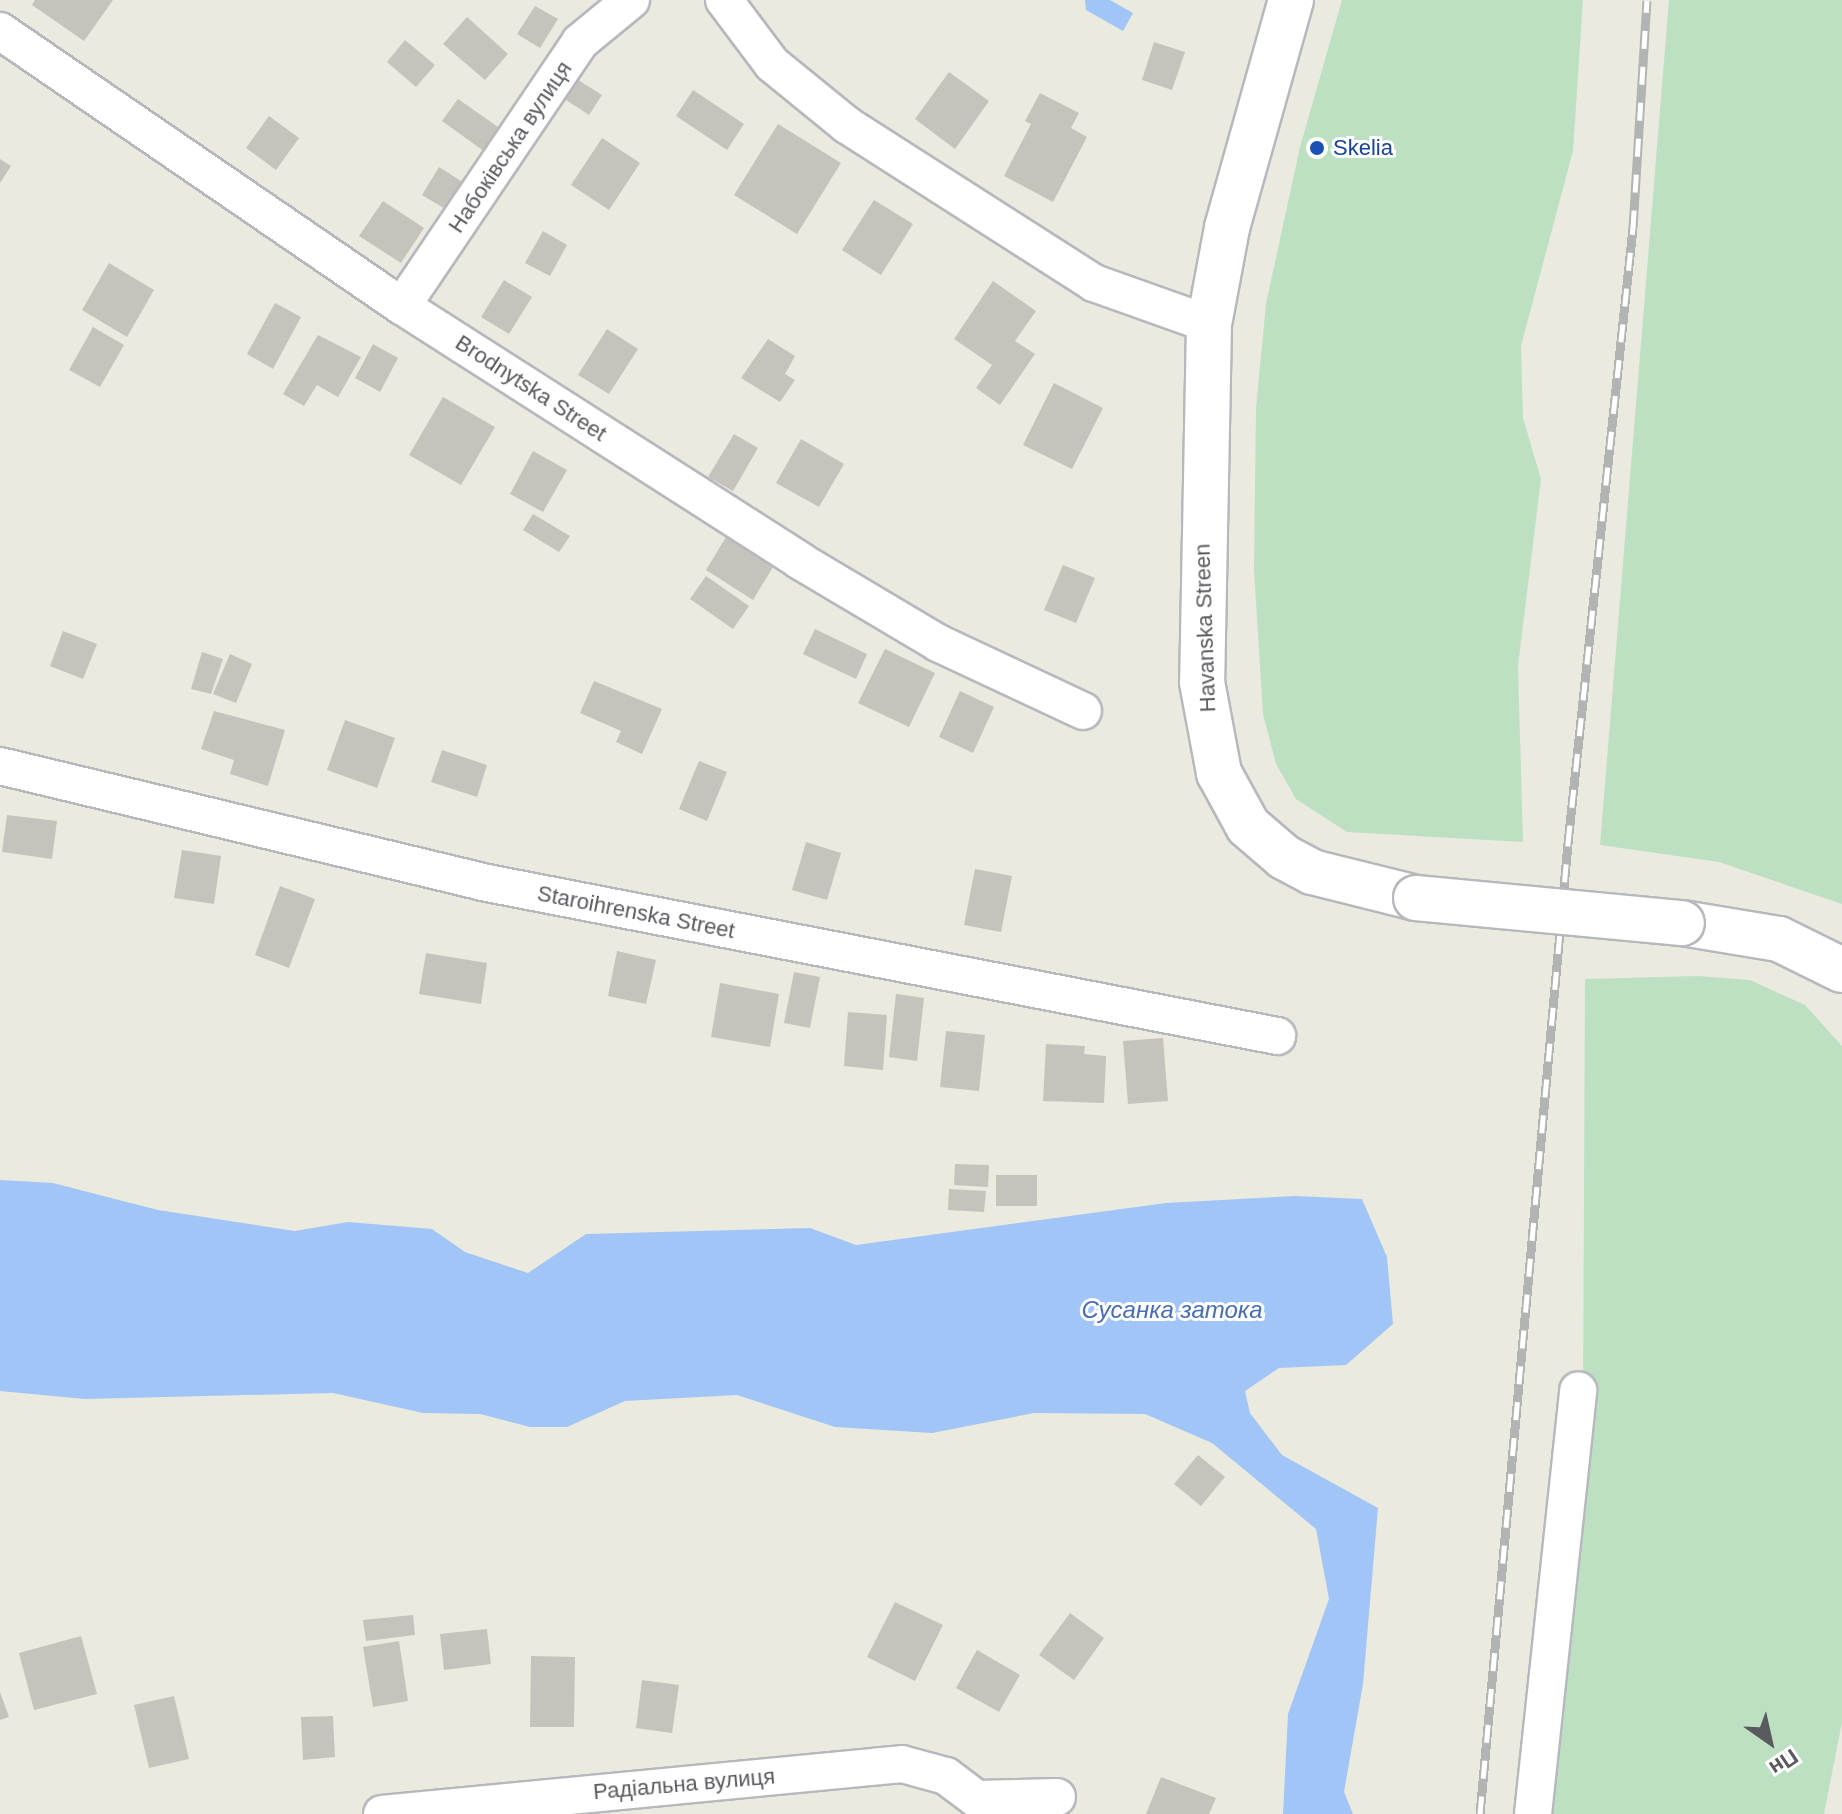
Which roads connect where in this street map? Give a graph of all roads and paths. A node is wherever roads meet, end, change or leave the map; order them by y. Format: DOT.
graph roads {
  1 [pos="631,0"];
  2 [pos="724,0"];
  3 [pos="1291,0"];
  4 [pos="0,31"];
  5 [pos="402,306"];
  6 [pos="1209,324"];
  7 [pos="1083,711"];
  8 [pos="0,766"];
  9 [pos="1842,970"];
  10 [pos="1277,1036"];
  11 [pos="1578,1390"];
  12 [pos="1057,1797"];
  13 [pos="978,1806"];
  14 [pos="382,1814"];
  15 [pos="1533,1814"];
  1 -- 5 [label="street, Набоківська вулиця"];
  2 -- 6 [label="street"];
  3 -- 6 [label="street, Havanska Streen"];
  4 -- 5 [label="street, Brodnytska Street"];
  5 -- 7 [label="street, Brodnytska Street"];
  6 -- 9 [label="street, Havanska Streen, bridge"];
  8 -- 10 [label="street, Staroihrenska Street"];
  11 -- 15 [label="street"];
  12 -- 13 [label="street, Радіальна вулиця"];
  13 -- 14 [label="street, Радіальна вулиця"];
}
